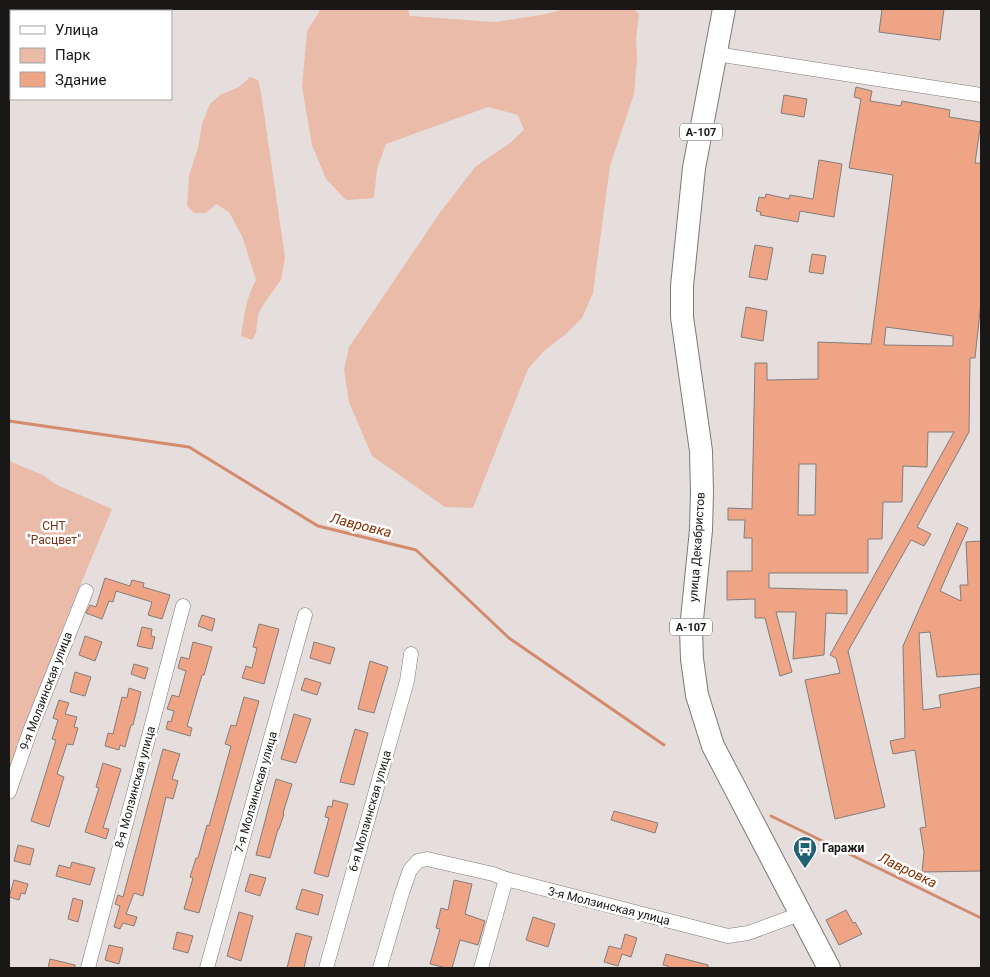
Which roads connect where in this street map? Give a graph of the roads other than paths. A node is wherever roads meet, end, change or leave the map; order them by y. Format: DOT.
graph roads {
  1 [pos="724,9"];
  2 [pos="716,54"];
  3 [pos="981,95"];
  4 [pos="86,591"];
  5 [pos="182,606"];
  6 [pos="305,615"];
  7 [pos="411,654"];
  8 [pos="9,792"];
  9 [pos="506,879"];
  10 [pos="800,914"];
  11 [pos="88,968"];
  12 [pos="207,968"];
  13 [pos="326,968"];
  14 [pos="380,968"];
  15 [pos="482,968"];
  16 [pos="829,968"];
  1 -- 2 [label="highway, улица Декабристов / А-107"];
  2 -- 3 [label="street"];
  2 -- 10 [label="highway, улица Декабристов / А-107"];
  4 -- 8 [label="street, 9-я Молзинская улица"];
  5 -- 11 [label="street, 8-я Молзинская улица"];
  6 -- 12 [label="street, 7-я Молзинская улица"];
  7 -- 13 [label="street, 6-я Молзинская улица"];
  9 -- 10 [label="street, 3-я Молзинская улица"];
  9 -- 14 [label="street"];
  9 -- 15 [label="street"];
  10 -- 16 [label="highway, улица Декабристов / А-107"];
}
